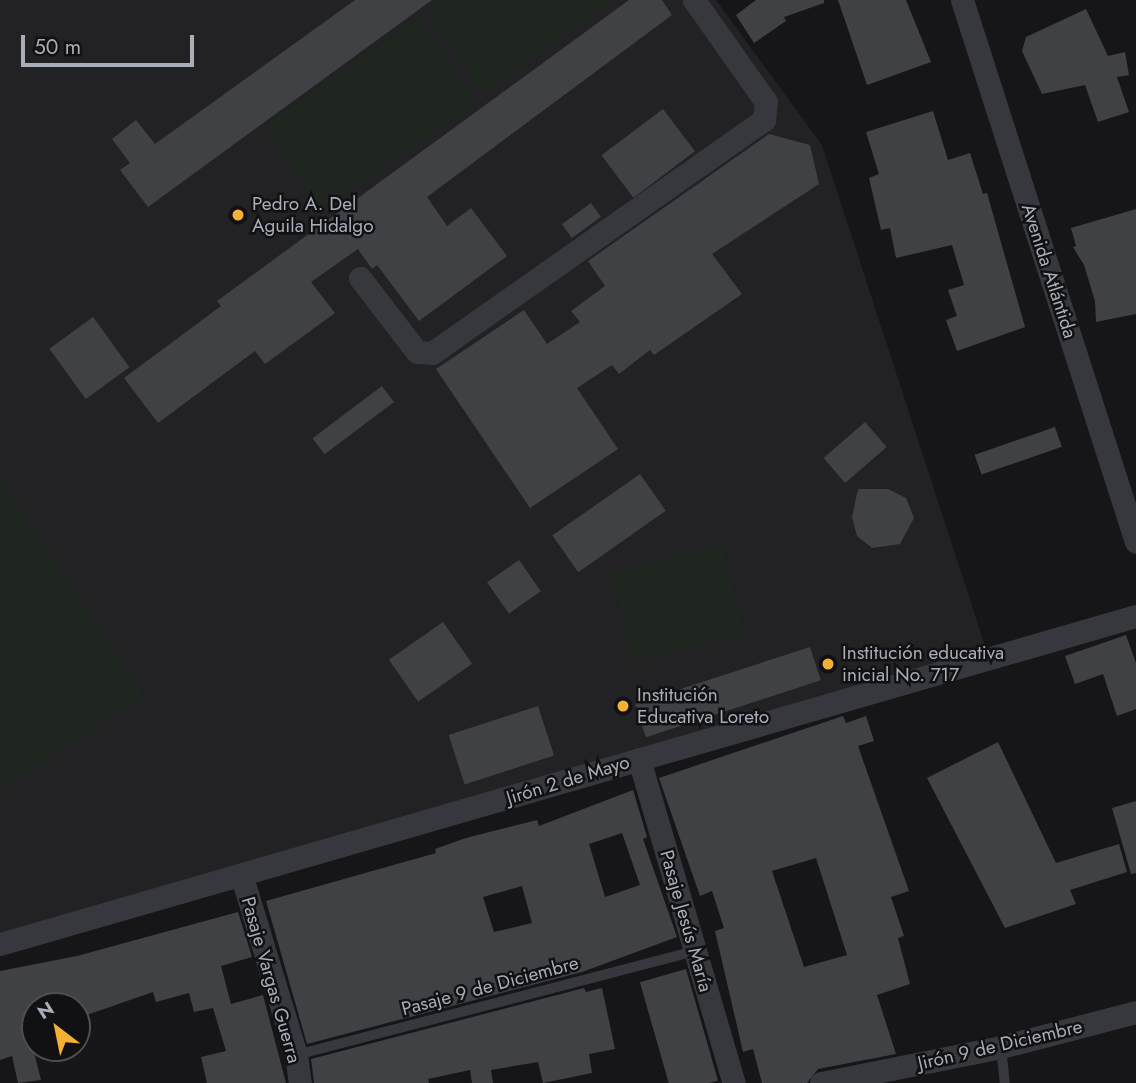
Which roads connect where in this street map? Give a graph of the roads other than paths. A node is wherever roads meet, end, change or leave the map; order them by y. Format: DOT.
graph roads {
  1 [pos="694,0"];
  2 [pos="962,0"];
  3 [pos="360,278"];
  4 [pos="1136,542"];
  5 [pos="1136,616"];
  6 [pos="639,759"];
  7 [pos="242,877"];
  8 [pos="0,944"];
  9 [pos="694,951"];
  10 [pos="1136,1012"];
  11 [pos="1001,1047"];
  12 [pos="296,1055"];
  13 [pos="300,1083"];
  14 [pos="734,1083"];
  15 [pos="821,1083"];
  16 [pos="1005,1083"];
  1 -- 3 [label="street"];
  2 -- 4 [label="street, Avenida Atlántida"];
  5 -- 6 [label="street, Jirón 2 de Mayo"];
  6 -- 7 [label="street, Jirón 2 de Mayo"];
  6 -- 9 [label="street, Pasaje Jesús María"];
  7 -- 8 [label="street, Jirón 2 de Mayo"];
  7 -- 12 [label="street, Pasaje Vargas Guerra"];
  9 -- 12 [label="lane, Pasaje 9 de Diciembre"];
  9 -- 14 [label="street, Pasaje Jesús María"];
  10 -- 11 [label="street, Jirón 9 de Diciembre"];
  11 -- 15 [label="street, Jirón 9 de Diciembre"];
  11 -- 16 [label="lane"];
  12 -- 13 [label="street, Pasaje Vargas Guerra"];
}
